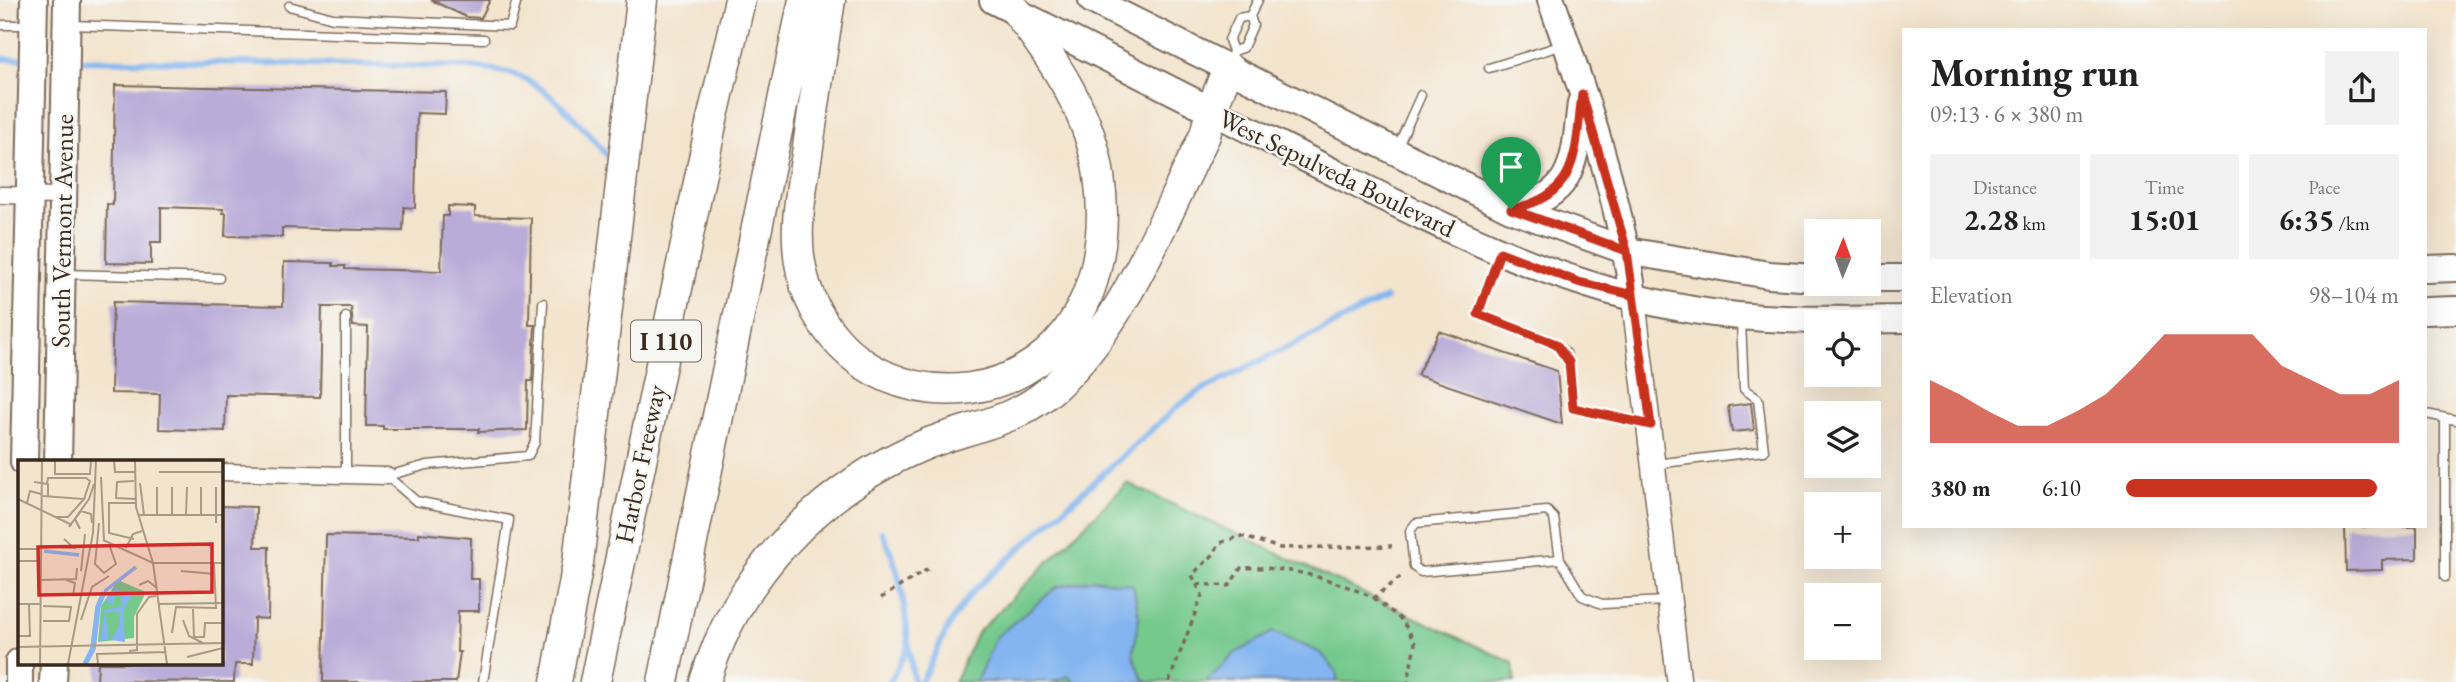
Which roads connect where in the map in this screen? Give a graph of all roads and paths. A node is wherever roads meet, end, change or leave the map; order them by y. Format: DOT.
graph roads {
  1 [pos="517,0"];
  2 [pos="642,0"];
  3 [pos="726,0"];
  4 [pos="740,0"];
  5 [pos="804,0"];
  6 [pos="830,0"];
  7 [pos="1093,0"];
  8 [pos="1258,0"];
  9 [pos="1551,0"];
  10 [pos="289,6"];
  11 [pos="1005,6"];
  12 [pos="1250,16"];
  13 [pos="33,20"];
  14 [pos="67,20"];
  15 [pos="0,25"];
  16 [pos="484,39"];
  17 [pos="1566,44"];
  18 [pos="1230,60"];
  19 [pos="1489,68"];
  20 [pos="1582,94"];
  21 [pos="1421,95"];
  22 [pos="1210,111"];
  23 [pos="712,120"];
  24 [pos="1396,151"];
  25 [pos="0,195"];
  26 [pos="29,195"];
  27 [pos="63,196"];
  28 [pos="1511,209"];
  29 [pos="1627,251"];
  30 [pos="1500,252"];
  31 [pos="2456,268"];
  32 [pos="2427,269"];
  33 [pos="61,274"];
  34 [pos="1804,277"];
  35 [pos="219,278"];
  36 [pos="1881,278"];
  37 [pos="1902,278"];
  38 [pos="1633,295"];
  39 [pos="543,303"];
  40 [pos="2456,310"];
  41 [pos="2427,311"];
  42 [pos="1741,315"];
  43 [pos="346,317"];
  44 [pos="1902,319"];
  45 [pos="2427,414"];
  46 [pos="2445,420"];
  47 [pos="2456,420"];
  48 [pos="1651,425"];
  49 [pos="24,460"];
  50 [pos="58,460"];
  51 [pos="1655,464"];
  52 [pos="222,472"];
  53 [pos="346,475"];
  54 [pos="387,476"];
  55 [pos="1392,546"];
  56 [pos="1560,559"];
  57 [pos="931,567"];
  58 [pos="1402,576"];
  59 [pos="2445,577"];
  60 [pos="1197,584"];
  61 [pos="880,598"];
  62 [pos="1374,598"];
  63 [pos="1670,601"];
  64 [pos="19,664"];
  65 [pos="54,664"];
  66 [pos="19,682"];
  67 [pos="53,682"];
  68 [pos="483,682"];
  69 [pos="556,682"];
  70 [pos="595,682"];
  71 [pos="663,682"];
  72 [pos="705,682"];
  73 [pos="1169,682"];
  74 [pos="1408,682"];
  75 [pos="1679,682"];
  1 -- 10 [label="lane"];
  2 -- 69 [label="highway"];
  3 -- 23 [label="highway"];
  4 -- 23 [label="highway, Harbor Freeway / I 110"];
  5 -- 71 [label="highway, I 110"];
  6 -- 11 [label="highway"];
  7 -- 18 [label="main road, West Sepulveda Boulevard"];
  8 -- 12 [label="lane"];
  9 -- 17 [label="main road"];
  11 -- 22 [label="main road, West Sepulveda Boulevard"];
  12 -- 18 [label="lane"];
  12 -- 18 [label="lane"];
  13 -- 15 [label="lane"];
  13 -- 26 [label="main road, South Vermont Avenue"];
  14 -- 16 [label="lane"];
  14 -- 27 [label="main road, South Vermont Avenue"];
  17 -- 19 [label="lane"];
  17 -- 20 [label="main road"];
  18 -- 22 [label="highway"];
  18 -- 24 [label="main road, West Sepulveda Boulevard"];
  20 -- 28 [label="main road"];
  20 -- 29 [label="main road"];
  21 -- 24 [label="lane"];
  22 -- 30 [label="main road, West Sepulveda Boulevard"];
  22 -- 72 [label="highway"];
  23 -- 70 [label="highway, Harbor Freeway / I 110"];
  24 -- 28 [label="main road, West Sepulveda Boulevard"];
  25 -- 26 [label="street"];
  26 -- 27 [label="street"];
  26 -- 49 [label="main road, South Vermont Avenue"];
  27 -- 33 [label="main road, South Vermont Avenue"];
  28 -- 29 [label="main road, West Sepulveda Boulevard"];
  29 -- 34 [label="main road, West Sepulveda Boulevard"];
  29 -- 38 [label="main road"];
  30 -- 38 [label="main road, West Sepulveda Boulevard"];
  30 -- 48 [label="lane"];
  31 -- 32 [label="main road"];
  33 -- 35 [label="lane"];
  33 -- 50 [label="main road, South Vermont Avenue"];
  36 -- 37 [label="main road"];
  38 -- 42 [label="main road, West Sepulveda Boulevard"];
  38 -- 48 [label="main road"];
  39 -- 54 [label="lane"];
  40 -- 41 [label="main road"];
  42 -- 44 [label="main road, West Sepulveda Boulevard"];
  42 -- 51 [label="lane"];
  43 -- 53 [label="lane"];
  45 -- 46 [label="lane"];
  46 -- 47 [label="lane"];
  46 -- 59 [label="lane"];
  48 -- 51 [label="main road"];
  51 -- 63 [label="main road"];
  52 -- 53 [label="street"];
  53 -- 54 [label="street"];
  54 -- 68 [label="lane"];
  55 -- 60 [label="path"];
  56 -- 56 [label="lane"];
  56 -- 63 [label="lane"];
  57 -- 61 [label="path"];
  58 -- 62 [label="path"];
  60 -- 62 [label="path"];
  60 -- 73 [label="path"];
  62 -- 74 [label="path"];
  63 -- 75 [label="main road"];
  64 -- 66 [label="main road"];
  65 -- 67 [label="main road"];
}
